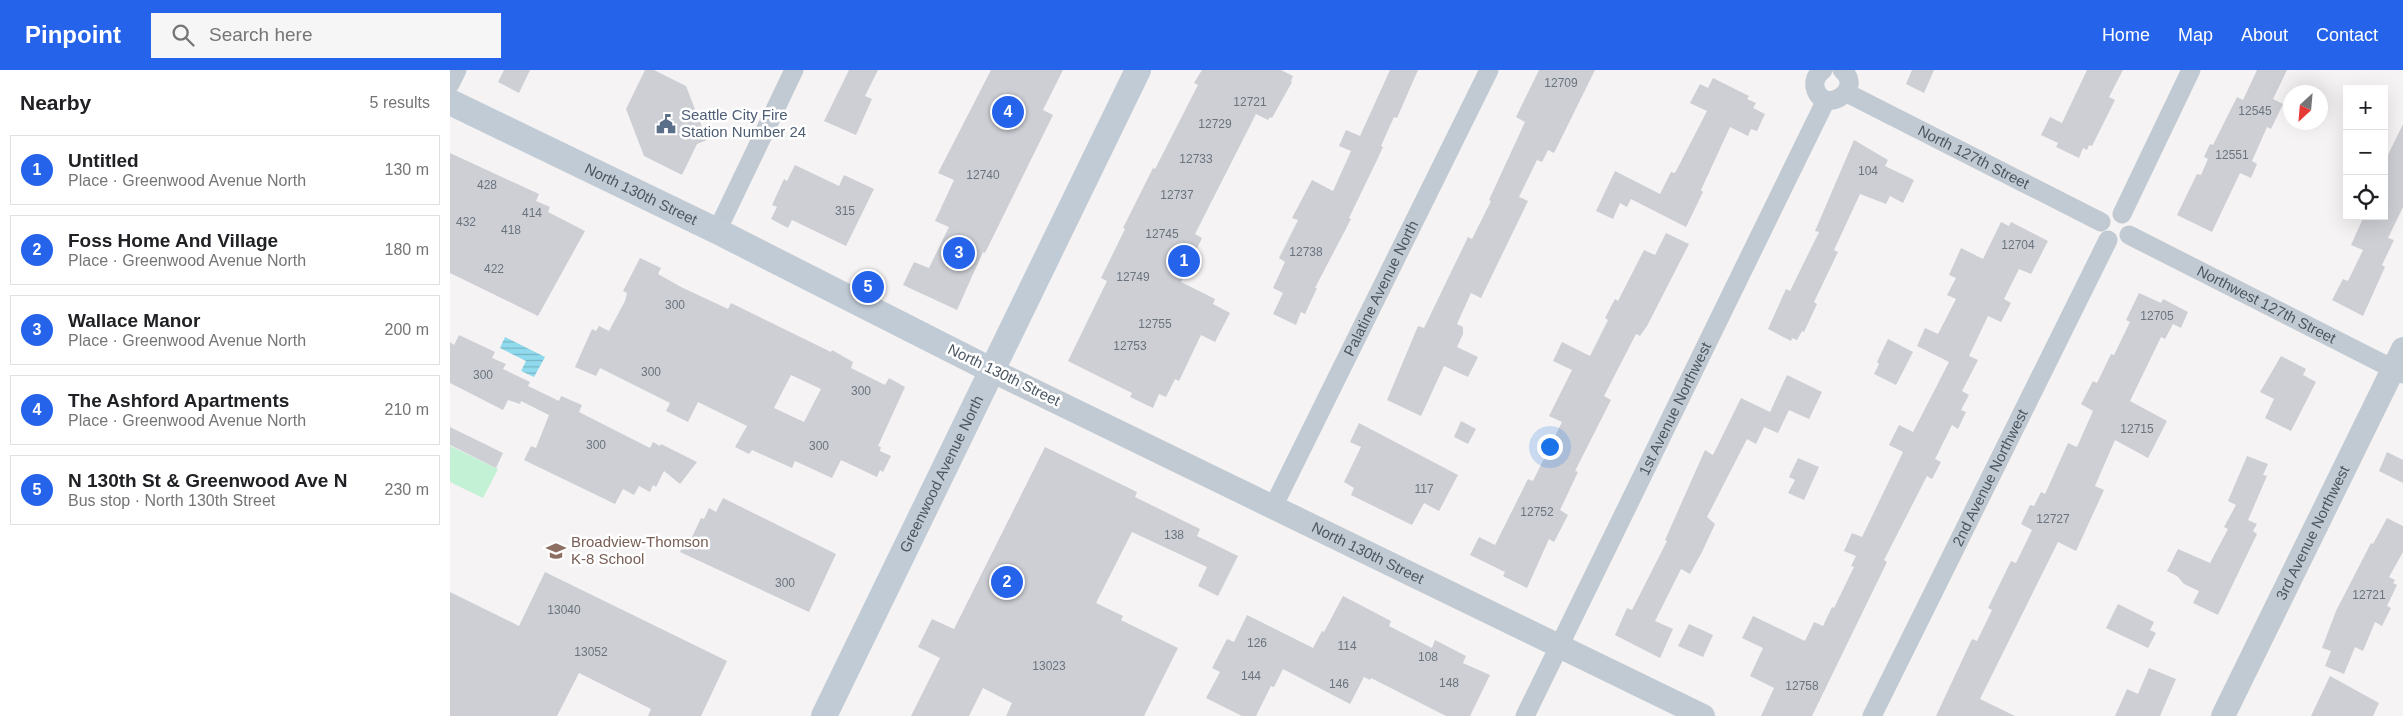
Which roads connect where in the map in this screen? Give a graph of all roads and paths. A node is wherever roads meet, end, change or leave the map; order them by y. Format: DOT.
graph roads {
  1 [pos="457,70"];
  2 [pos="794,70"];
  3 [pos="1138,70"];
  4 [pos="1489,70"];
  5 [pos="2191,70"];
  6 [pos="1844,71"];
  7 [pos="1814,72"];
  8 [pos="450,84"];
  9 [pos="1847,93"];
  10 [pos="1826,100"];
  11 [pos="450,102"];
  12 [pos="2122,214"];
  13 [pos="2101,222"];
  14 [pos="717,231"];
  15 [pos="2128,235"];
  16 [pos="2108,240"];
  17 [pos="2400,364"];
  18 [pos="991,370"];
  19 [pos="1273,508"];
  20 [pos="1560,645"];
  21 [pos="824,716"];
  22 [pos="1525,716"];
  23 [pos="1703,716"];
  24 [pos="1872,716"];
  25 [pos="2223,716"];
  1 -- 8 [label="street"];
  2 -- 14 [label="street"];
  3 -- 18 [label="main road, Greenwood Avenue North"];
  4 -- 19 [label="street, Palatine Avenue North"];
  5 -- 12 [label="street"];
  6 -- 9 [label="street"];
  7 -- 10 [label="street"];
  9 -- 10 [label="street"];
  9 -- 13 [label="street, North 127th Street"];
  10 -- 20 [label="street, 1st Avenue Northwest"];
  11 -- 14 [label="main road, North 130th Street"];
  12 -- 13 [label="street"];
  12 -- 15 [label="street"];
  13 -- 16 [label="street"];
  14 -- 18 [label="main road, North 130th Street"];
  15 -- 16 [label="street"];
  15 -- 17 [label="street, Northwest 127th Street"];
  16 -- 24 [label="street, 2nd Avenue Northwest"];
  17 -- 25 [label="street, 3rd Avenue Northwest"];
  18 -- 19 [label="street, North 130th Street"];
  18 -- 21 [label="main road, Greenwood Avenue North"];
  19 -- 20 [label="street, North 130th Street"];
  20 -- 22 [label="street, 1st Avenue Northwest"];
  20 -- 23 [label="street, North 130th Street"];
}
